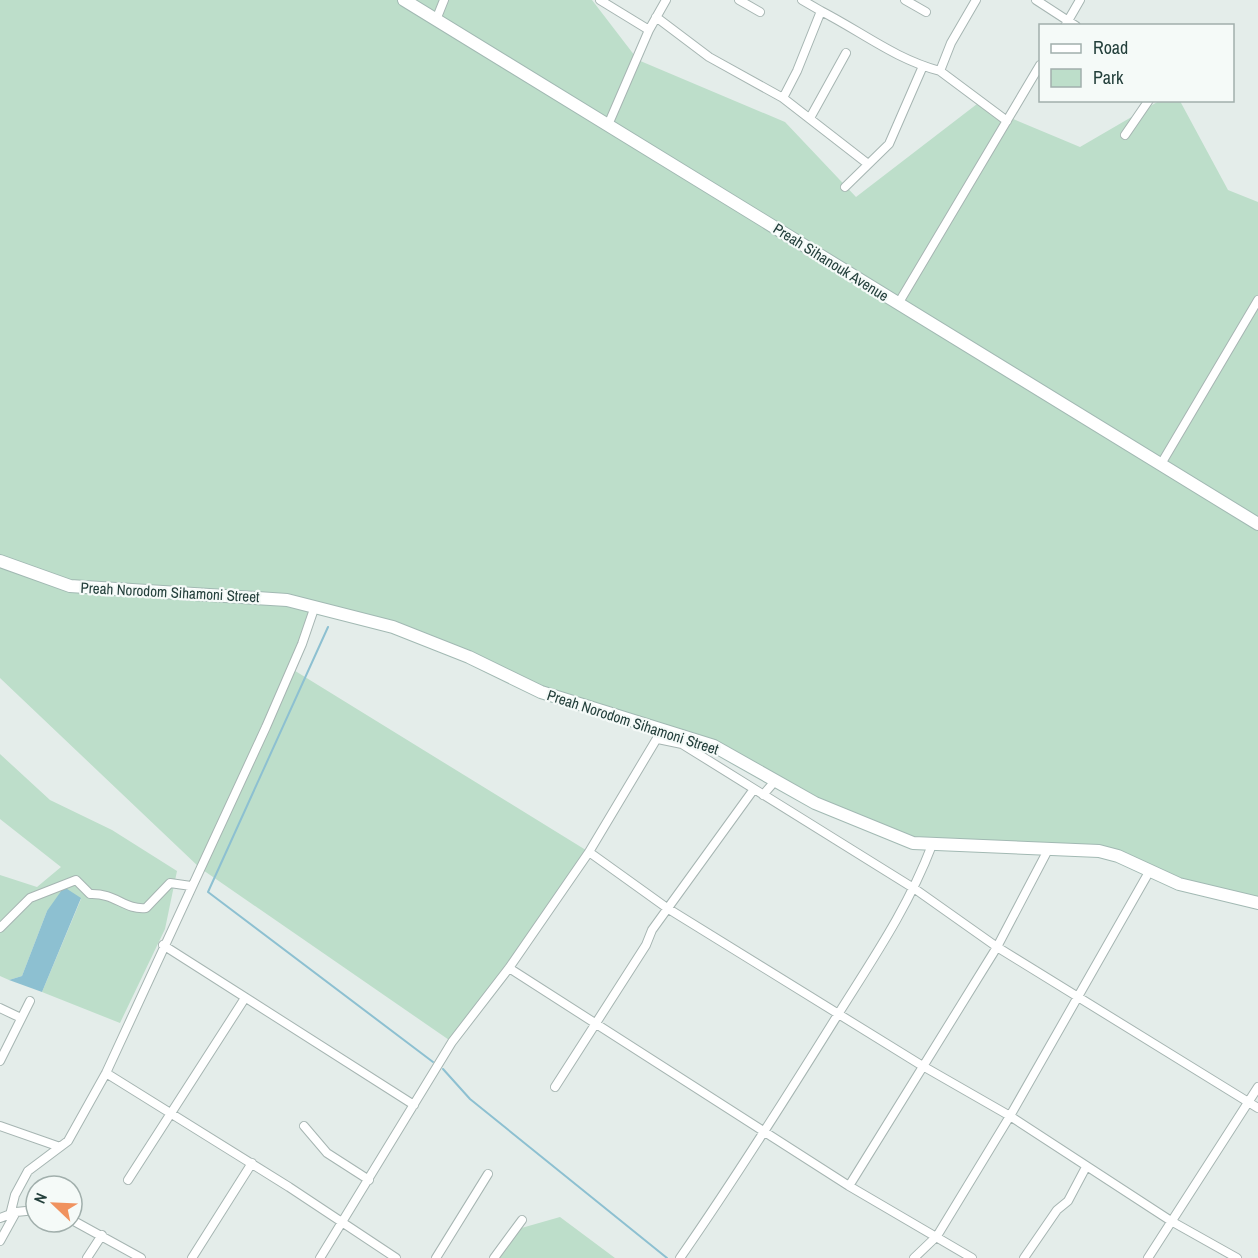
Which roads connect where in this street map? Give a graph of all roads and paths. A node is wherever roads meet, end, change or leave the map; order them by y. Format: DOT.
graph roads {
  1 [pos="404,0"];
  2 [pos="444,0"];
  3 [pos="600,0"];
  4 [pos="739,0"];
  5 [pos="802,0"];
  6 [pos="905,0"];
  7 [pos="976,0"];
  8 [pos="1036,0"];
  9 [pos="1080,0"];
  10 [pos="663,1"];
  11 [pos="821,11"];
  12 [pos="760,12"];
  13 [pos="926,12"];
  14 [pos="656,17"];
  15 [pos="436,20"];
  16 [pos="1066,23"];
  17 [pos="649,30"];
  18 [pos="846,53"];
  19 [pos="924,66"];
  20 [pos="1039,68"];
  21 [pos="940,71"];
  22 [pos="783,98"];
  23 [pos="1148,102"];
  24 [pos="810,118"];
  25 [pos="1007,121"];
  26 [pos="608,125"];
  27 [pos="1125,135"];
  28 [pos="868,164"];
  29 [pos="845,188"];
  30 [pos="1258,300"];
  31 [pos="898,304"];
  32 [pos="1161,464"];
  33 [pos="1258,524"];
  34 [pos="0,561"];
  35 [pos="315,606"];
  36 [pos="659,733"];
  37 [pos="774,781"];
  38 [pos="753,789"];
  39 [pos="764,795"];
  40 [pos="933,845"];
  41 [pos="1049,848"];
  42 [pos="589,852"];
  43 [pos="1149,872"];
  44 [pos="191,886"];
  45 [pos="915,889"];
  46 [pos="1258,903"];
  47 [pos="667,908"];
  48 [pos="0,928"];
  49 [pos="163,945"];
  50 [pos="997,947"];
  51 [pos="509,968"];
  52 [pos="1079,996"];
  53 [pos="245,998"];
  54 [pos="30,1001"];
  55 [pos="0,1008"];
  56 [pos="838,1015"];
  57 [pos="21,1018"];
  58 [pos="595,1024"];
  59 [pos="0,1061"];
  60 [pos="921,1065"];
  61 [pos="105,1073"];
  62 [pos="555,1087"];
  63 [pos="1258,1087"];
  64 [pos="1249,1102"];
  65 [pos="414,1106"];
  66 [pos="1258,1108"];
  67 [pos="170,1113"];
  68 [pos="1010,1116"];
  69 [pos="0,1126"];
  70 [pos="304,1126"];
  71 [pos="766,1132"];
  72 [pos="60,1147"];
  73 [pos="252,1164"];
  74 [pos="1086,1167"];
  75 [pos="488,1174"];
  76 [pos="128,1180"];
  77 [pos="369,1180"];
  78 [pos="849,1186"];
  79 [pos="24,1212"];
  80 [pos="13,1213"];
  81 [pos="0,1218"];
  82 [pos="522,1220"];
  83 [pos="1171,1221"];
  84 [pos="342,1222"];
  85 [pos="84,1226"];
  86 [pos="102,1234"];
  87 [pos="937,1236"];
  88 [pos="0,1241"];
  89 [pos="87,1258"];
  90 [pos="141,1258"];
  91 [pos="192,1258"];
  92 [pos="320,1258"];
  93 [pos="396,1258"];
  94 [pos="436,1258"];
  95 [pos="494,1258"];
  96 [pos="680,1258"];
  97 [pos="914,1258"];
  98 [pos="972,1258"];
  99 [pos="1024,1258"];
  100 [pos="1148,1258"];
  101 [pos="1237,1258"];
  1 -- 15 [label="main road, Preah Sihanouk Avenue"];
  2 -- 15 [label="street"];
  3 -- 17 [label="street"];
  4 -- 12 [label="street"];
  5 -- 11 [label="street"];
  6 -- 13 [label="street"];
  7 -- 21 [label="street"];
  8 -- 16 [label="street"];
  9 -- 16 [label="street"];
  10 -- 14 [label="street"];
  11 -- 19 [label="street"];
  11 -- 22 [label="street"];
  14 -- 17 [label="street"];
  14 -- 22 [label="street"];
  15 -- 26 [label="main road, Preah Sihanouk Avenue"];
  17 -- 26 [label="street"];
  18 -- 24 [label="street"];
  19 -- 21 [label="street"];
  19 -- 28 [label="street"];
  20 -- 25 [label="street"];
  21 -- 25 [label="street"];
  22 -- 24 [label="street"];
  23 -- 27 [label="street"];
  24 -- 28 [label="street"];
  25 -- 31 [label="street"];
  26 -- 31 [label="main road, Preah Sihanouk Avenue"];
  28 -- 29 [label="street"];
  30 -- 32 [label="street"];
  31 -- 32 [label="main road, Preah Sihanouk Avenue"];
  32 -- 33 [label="main road, Preah Sihanouk Avenue"];
  34 -- 35 [label="main road, Preah Norodom Sihamoni Street"];
  35 -- 36 [label="main road, Preah Norodom Sihamoni Street"];
  35 -- 44 [label="street"];
  36 -- 37 [label="main road, Preah Norodom Sihamoni Street"];
  36 -- 38 [label="street"];
  36 -- 42 [label="street"];
  37 -- 39 [label="street"];
  37 -- 40 [label="main road, Preah Norodom Sihamoni Street"];
  38 -- 39 [label="street"];
  38 -- 47 [label="street"];
  39 -- 45 [label="street"];
  40 -- 41 [label="main road, Preah Norodom Sihamoni Street"];
  40 -- 45 [label="street"];
  41 -- 43 [label="main road, Preah Norodom Sihamoni Street"];
  41 -- 50 [label="street"];
  42 -- 47 [label="street"];
  42 -- 51 [label="street"];
  43 -- 46 [label="main road, Preah Norodom Sihamoni Street"];
  43 -- 52 [label="street"];
  44 -- 48 [label="street"];
  44 -- 49 [label="street"];
  45 -- 50 [label="street"];
  45 -- 56 [label="street"];
  47 -- 56 [label="street"];
  47 -- 58 [label="street"];
  49 -- 53 [label="street"];
  49 -- 61 [label="street"];
  50 -- 52 [label="street"];
  50 -- 60 [label="street"];
  51 -- 58 [label="street"];
  51 -- 65 [label="street"];
  52 -- 64 [label="street"];
  52 -- 68 [label="street"];
  53 -- 65 [label="street"];
  53 -- 67 [label="street"];
  54 -- 57 [label="street"];
  55 -- 57 [label="street"];
  56 -- 60 [label="street"];
  56 -- 71 [label="street"];
  57 -- 59 [label="street"];
  58 -- 62 [label="street"];
  58 -- 71 [label="street"];
  60 -- 68 [label="street"];
  60 -- 78 [label="street"];
  61 -- 67 [label="street"];
  61 -- 72 [label="street"];
  63 -- 64 [label="street"];
  64 -- 66 [label="street"];
  64 -- 83 [label="street"];
  65 -- 77 [label="street"];
  67 -- 73 [label="street"];
  67 -- 76 [label="street"];
  68 -- 74 [label="street"];
  68 -- 87 [label="street"];
  69 -- 72 [label="street"];
  70 -- 77 [label="street"];
  71 -- 78 [label="street"];
  71 -- 96 [label="street"];
  72 -- 80 [label="street"];
  73 -- 84 [label="street"];
  73 -- 91 [label="street"];
  74 -- 83 [label="street"];
  74 -- 99 [label="street"];
  75 -- 94 [label="street"];
  77 -- 84 [label="street"];
  78 -- 87 [label="street"];
  79 -- 80 [label="street"];
  80 -- 81 [label="street"];
  80 -- 88 [label="street"];
  82 -- 95 [label="street"];
  83 -- 100 [label="street"];
  83 -- 101 [label="street"];
  84 -- 92 [label="street"];
  84 -- 93 [label="street"];
  85 -- 86 [label="street"];
  86 -- 89 [label="street"];
  86 -- 90 [label="street"];
  87 -- 97 [label="street"];
  87 -- 98 [label="street"];
}
